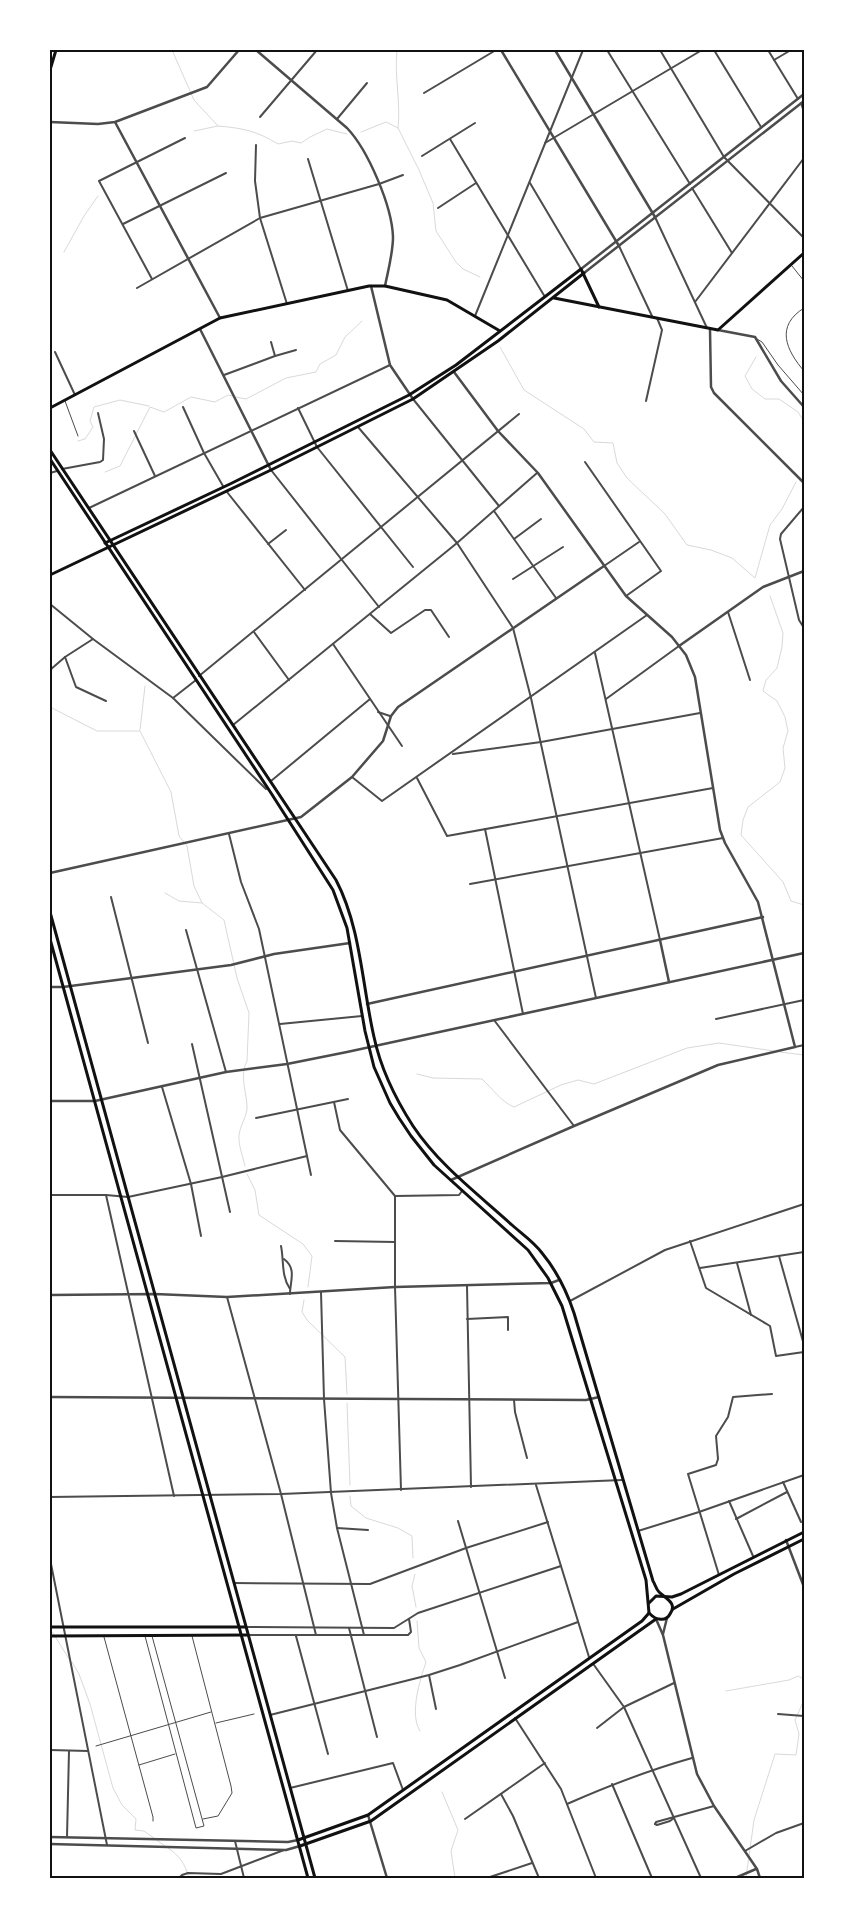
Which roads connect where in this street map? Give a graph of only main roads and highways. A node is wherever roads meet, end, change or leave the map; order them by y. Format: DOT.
graph roads {
  1 [pos="56,50"];
  2 [pos="50,70"];
  3 [pos="804,254"];
  4 [pos="584,274"];
  5 [pos="553,297"];
  6 [pos="599,307"];
  7 [pos="500,331"];
  8 [pos="50,408"];
  9 [pos="50,450"];
  10 [pos="50,459"];
  11 [pos="60,470"];
  12 [pos="225,489"];
  13 [pos="110,540"];
  14 [pos="105,543"];
  15 [pos="113,545"];
  16 [pos="108,547"];
  17 [pos="50,575"];
  18 [pos="50,912"];
  19 [pos="50,939"];
  20 [pos="350,943"];
  21 [pos="358,950"];
  22 [pos="570,1301"];
  23 [pos="562,1306"];
  24 [pos="638,1530"];
  25 [pos="804,1532"];
  26 [pos="631,1533"];
  27 [pos="804,1539"];
  28 [pos="665,1596"];
  29 [pos="649,1604"];
  30 [pos="672,1609"];
  31 [pos="649,1613"];
  32 [pos="656,1619"];
  33 [pos="50,1626"];
  34 [pos="103,1626"];
  35 [pos="238,1627"];
  36 [pos="246,1627"];
  37 [pos="241,1635"];
  38 [pos="248,1635"];
  39 [pos="50,1636"];
  40 [pos="104,1636"];
  41 [pos="590,1659"];
  42 [pos="594,1665"];
  43 [pos="304,1838"];
  44 [pos="298,1840"];
  45 [pos="306,1845"];
  46 [pos="300,1846"];
  47 [pos="308,1878"];
  48 [pos="315,1878"];
  1 -- 2 [label="main road"];
  3 -- 6 [label="main road"];
  4 -- 5 [label="main road"];
  4 -- 6 [label="main road"];
  4 -- 7 [label="main road"];
  5 -- 6 [label="main road"];
  5 -- 12 [label="main road"];
  7 -- 8 [label="main road"];
  7 -- 12 [label="main road"];
  9 -- 11 [label="main road"];
  10 -- 11 [label="main road"];
  11 -- 13 [label="main road"];
  11 -- 14 [label="main road"];
  12 -- 13 [label="main road"];
  12 -- 15 [label="main road"];
  13 -- 14 [label="main road"];
  13 -- 15 [label="main road"];
  14 -- 16 [label="main road"];
  15 -- 16 [label="main road"];
  15 -- 21 [label="main road"];
  16 -- 17 [label="main road"];
  16 -- 20 [label="main road"];
  18 -- 36 [label="main road"];
  19 -- 35 [label="main road"];
  20 -- 21 [label="main road"];
  20 -- 23 [label="main road"];
  21 -- 22 [label="main road"];
  22 -- 23 [label="main road"];
  22 -- 24 [label="main road"];
  23 -- 26 [label="main road"];
  24 -- 26 [label="main road"];
  24 -- 28 [label="main road"];
  25 -- 28 [label="main road"];
  26 -- 29 [label="main road"];
  27 -- 30 [label="main road"];
  28 -- 29 [label="main road"];
  28 -- 30 [label="main road"];
  29 -- 31 [label="main road"];
  30 -- 32 [label="main road"];
  31 -- 32 [label="main road"];
  31 -- 41 [label="main road"];
  32 -- 42 [label="main road"];
  33 -- 34 [label="main road"];
  34 -- 35 [label="main road"];
  34 -- 40 [label="main road"];
  35 -- 36 [label="main road"];
  35 -- 37 [label="main road"];
  36 -- 38 [label="main road"];
  37 -- 38 [label="main road"];
  37 -- 40 [label="main road"];
  37 -- 44 [label="main road"];
  38 -- 43 [label="main road"];
  39 -- 40 [label="main road"];
  41 -- 42 [label="main road"];
  41 -- 43 [label="main road"];
  42 -- 45 [label="main road"];
  43 -- 44 [label="main road"];
  43 -- 45 [label="main road"];
  44 -- 46 [label="main road"];
  45 -- 46 [label="main road"];
  45 -- 48 [label="main road"];
  46 -- 47 [label="main road"];
}
